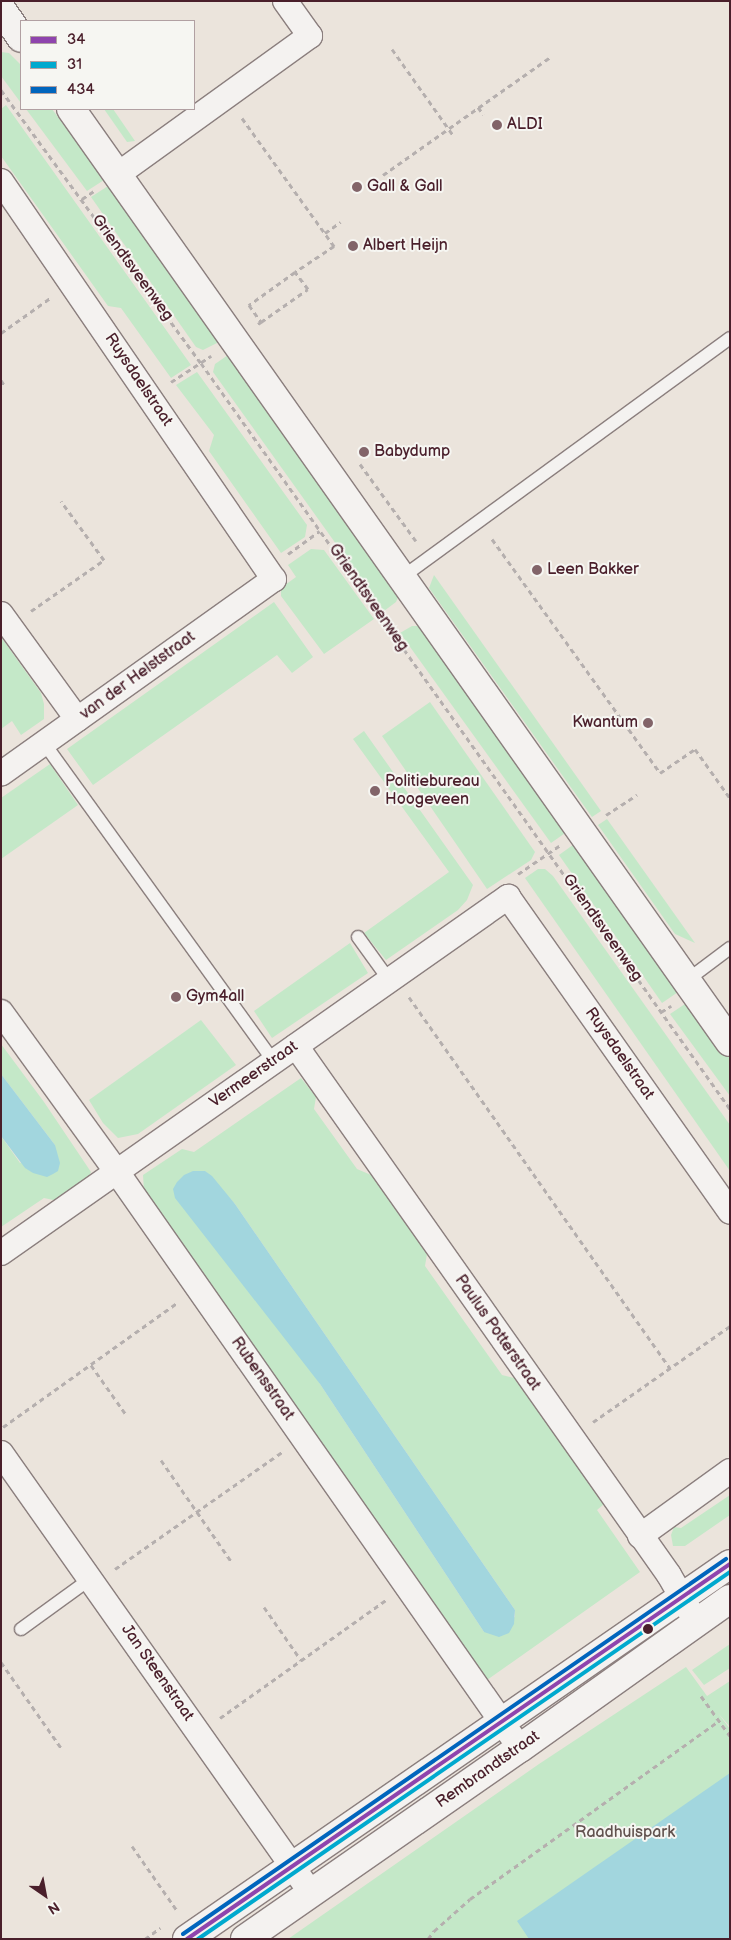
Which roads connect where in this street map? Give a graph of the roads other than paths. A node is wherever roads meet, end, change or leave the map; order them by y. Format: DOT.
graph roads {
  1 [pos="285,1"];
  2 [pos="72,110"];
  3 [pos="117,175"];
  4 [pos="1,181"];
  5 [pos="728,345"];
  6 [pos="270,574"];
  7 [pos="401,578"];
  8 [pos="5,620"];
  9 [pos="77,719"];
  10 [pos="44,743"];
  11 [pos="1,774"];
  12 [pos="508,897"];
  13 [pos="358,937"];
  14 [pos="730,948"];
  15 [pos="392,978"];
  16 [pos="686,980"];
  17 [pos="1,1012"];
  18 [pos="730,1042"];
  19 [pos="296,1046"];
  20 [pos="274,1062"];
  21 [pos="117,1172"];
  22 [pos="730,1212"];
  23 [pos="1,1254"];
  24 [pos="1,1453"];
  25 [pos="730,1471"];
  26 [pos="640,1536"];
  27 [pos="730,1564"];
  28 [pos="92,1582"];
  29 [pos="683,1596"];
  30 [pos="730,1600"];
  31 [pos="696,1622"];
  32 [pos="21,1629"];
  33 [pos="501,1721"];
  34 [pos="520,1748"];
  35 [pos="292,1865"];
  36 [pos="311,1894"];
  37 [pos="183,1927"];
  38 [pos="245,1939"];
  1 -- 3 [label="street"];
  2 -- 3 [label="street"];
  3 -- 7 [label="street"];
  4 -- 6 [label="street, Ruysdaelstraat"];
  5 -- 7 [label="lane"];
  6 -- 9 [label="street, van der Helststraat"];
  7 -- 16 [label="street"];
  8 -- 9 [label="street"];
  9 -- 10 [label="street, van der Helststraat"];
  10 -- 11 [label="street, van der Helststraat"];
  10 -- 20 [label="lane"];
  12 -- 15 [label="street, Vermeerstraat"];
  12 -- 22 [label="street, Ruysdaelstraat"];
  13 -- 15 [label="lane"];
  14 -- 16 [label="lane"];
  15 -- 19 [label="street, Vermeerstraat"];
  16 -- 18 [label="street"];
  17 -- 21 [label="street, Rubensstraat"];
  19 -- 20 [label="street, Vermeerstraat"];
  19 -- 26 [label="street, Paulus Potterstraat"];
  20 -- 21 [label="street, Vermeerstraat"];
  21 -- 23 [label="street, Vermeerstraat"];
  21 -- 33 [label="street, Rubensstraat"];
  24 -- 28 [label="street, Jan Steenstraat"];
  25 -- 26 [label="street"];
  26 -- 29 [label="street, Paulus Potterstraat"];
  27 -- 29 [label="street, Rembrandtstraat"];
  28 -- 32 [label="lane"];
  28 -- 35 [label="street, Jan Steenstraat"];
  29 -- 31 [label="street, Paulus Potterstraat"];
  29 -- 33 [label="street, Rembrandtstraat"];
  30 -- 31 [label="street, Rembrandtstraat"];
  31 -- 34 [label="street, Rembrandtstraat"];
  33 -- 34 [label="street, Rubensstraat"];
  33 -- 35 [label="street, Rembrandtstraat"];
  34 -- 36 [label="street, Rembrandtstraat"];
  35 -- 36 [label="street, Jan Steenstraat"];
  35 -- 37 [label="street, Rembrandtstraat"];
  36 -- 38 [label="street, Rembrandtstraat"];
}
